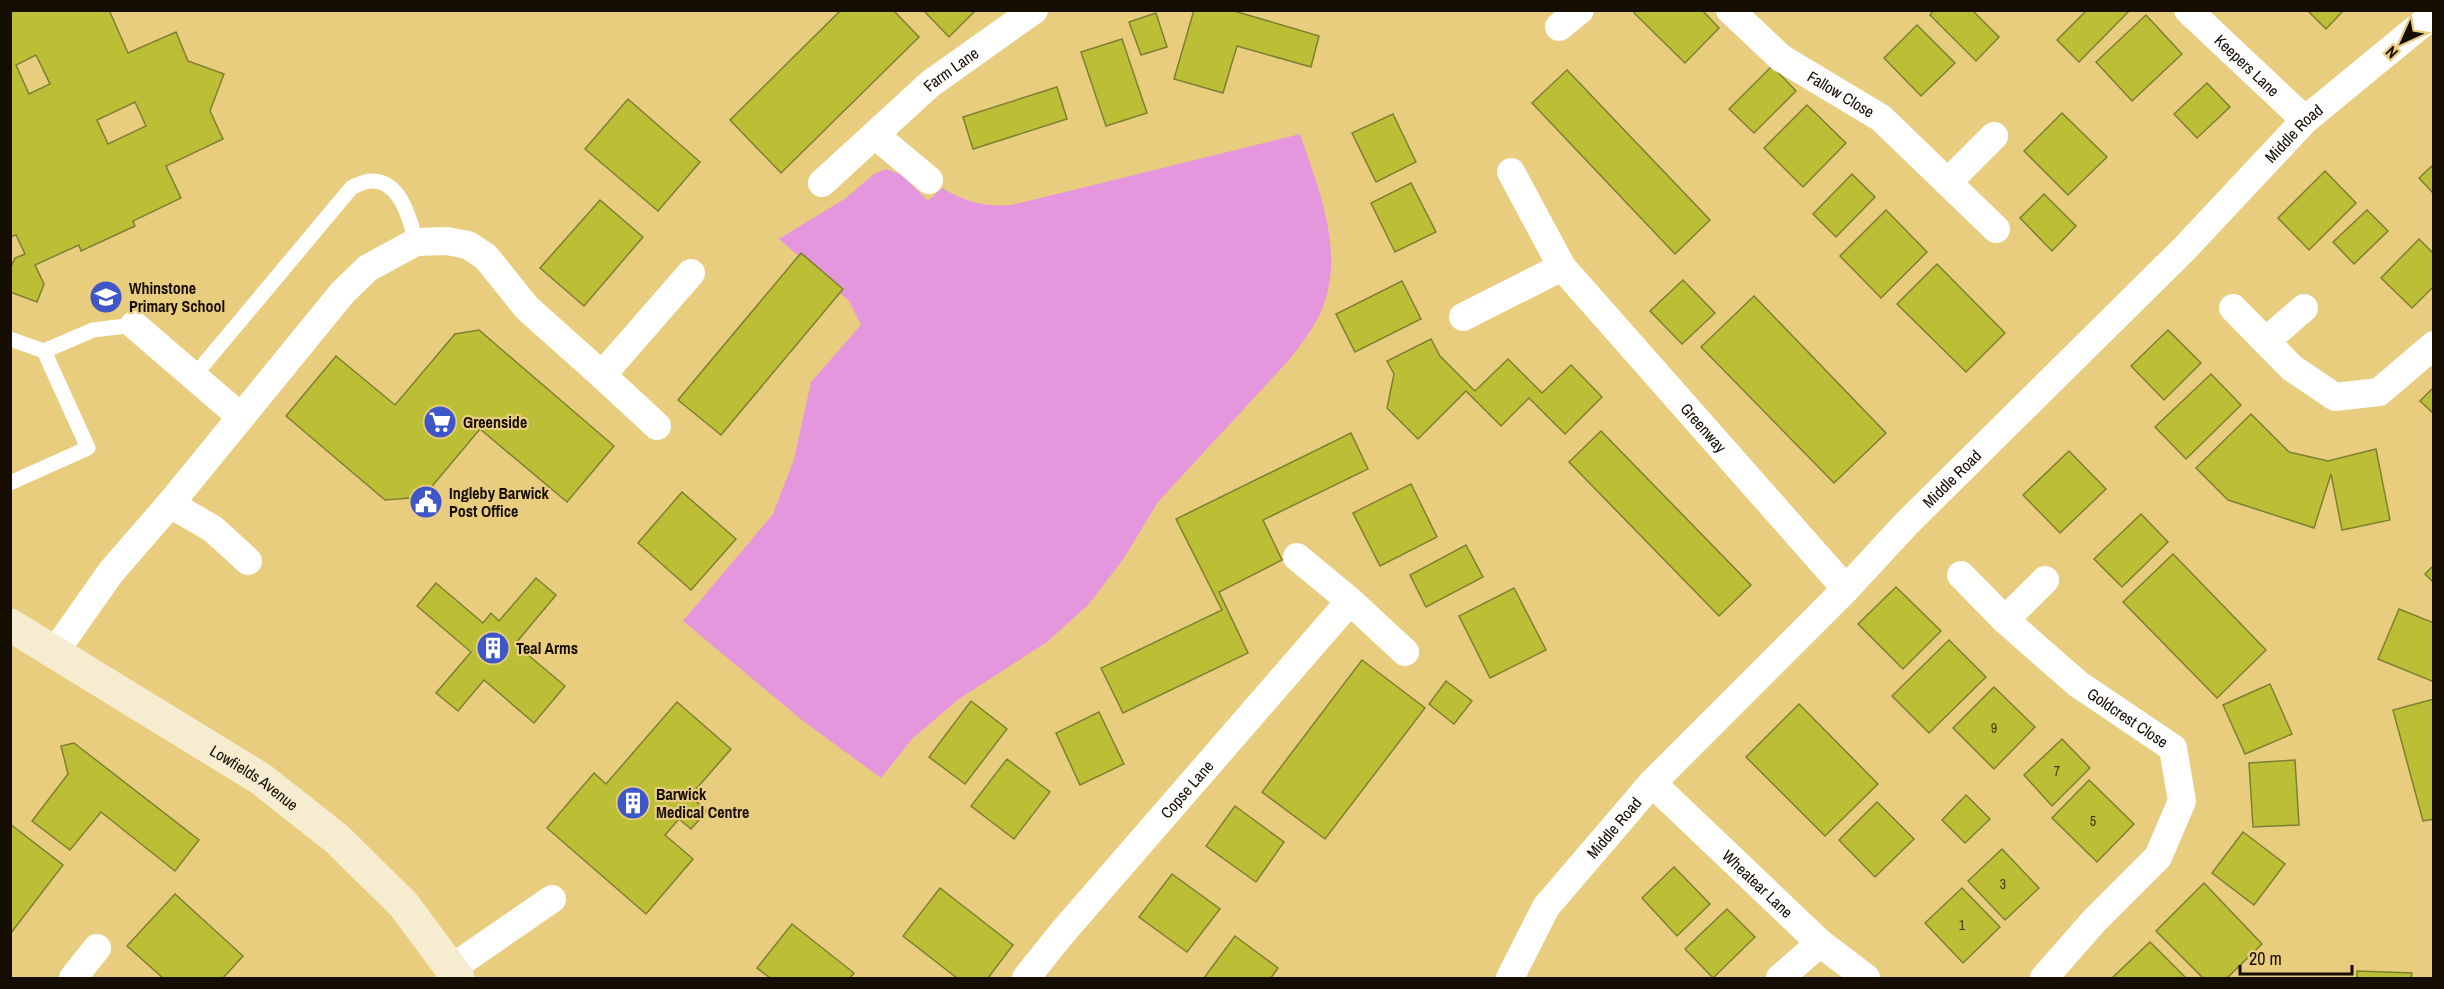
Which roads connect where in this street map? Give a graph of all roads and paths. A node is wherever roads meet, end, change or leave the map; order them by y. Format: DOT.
graph roads {
  1 [pos="1034,10"];
  2 [pos="1730,10"];
  3 [pos="2188,10"];
  4 [pos="2433,14"];
  5 [pos="2305,120"];
  6 [pos="875,135"];
  7 [pos="1994,136"];
  8 [pos="1511,172"];
  9 [pos="929,180"];
  10 [pos="1948,182"];
  11 [pos="822,183"];
  12 [pos="1996,229"];
  13 [pos="416,242"];
  14 [pos="1562,267"];
  15 [pos="691,273"];
  16 [pos="2233,308"];
  17 [pos="2304,308"];
  18 [pos="1462,317"];
  19 [pos="134,325"];
  20 [pos="10,339"];
  21 [pos="2266,341"];
  22 [pos="2433,345"];
  23 [pos="44,351"];
  24 [pos="602,375"];
  25 [pos="194,376"];
  26 [pos="242,417"];
  27 [pos="657,426"];
  28 [pos="10,483"];
  29 [pos="170,504"];
  30 [pos="1296,557"];
  31 [pos="248,561"];
  32 [pos="1961,575"];
  33 [pos="2045,580"];
  34 [pos="1846,589"];
  35 [pos="1350,601"];
  36 [pos="2005,620"];
  37 [pos="10,626"];
  38 [pos="1405,652"];
  39 [pos="54,653"];
  40 [pos="1652,783"];
  41 [pos="552,899"];
  42 [pos="1820,942"];
  43 [pos="97,948"];
  44 [pos="455,973"];
  45 [pos="73,978"];
  46 [pos="1026,978"];
  47 [pos="1510,978"];
  48 [pos="1780,978"];
  49 [pos="1866,978"];
  50 [pos="2044,978"];
  1 -- 6 [label="street, Farm Lane"];
  2 -- 10 [label="street, Fallow Close"];
  3 -- 5 [label="street, Keepers Lane"];
  4 -- 5 [label="street, Middle Road"];
  5 -- 34 [label="street, Middle Road"];
  6 -- 9 [label="street"];
  6 -- 11 [label="street, Farm Lane"];
  7 -- 10 [label="street"];
  8 -- 14 [label="street, Greenway"];
  10 -- 12 [label="street, Fallow Close"];
  13 -- 24 [label="street"];
  13 -- 25 [label="lane"];
  13 -- 26 [label="street"];
  14 -- 18 [label="street"];
  14 -- 34 [label="street, Greenway"];
  15 -- 24 [label="street"];
  16 -- 21 [label="street"];
  17 -- 21 [label="street"];
  19 -- 23 [label="lane"];
  19 -- 25 [label="street"];
  20 -- 23 [label="lane"];
  21 -- 22 [label="street"];
  23 -- 28 [label="lane"];
  24 -- 27 [label="street"];
  25 -- 26 [label="street"];
  26 -- 29 [label="street"];
  29 -- 31 [label="street"];
  29 -- 39 [label="street"];
  30 -- 35 [label="street"];
  32 -- 36 [label="street, Goldcrest Close"];
  33 -- 36 [label="street"];
  34 -- 40 [label="street, Middle Road"];
  35 -- 38 [label="street"];
  35 -- 46 [label="street, Copse Lane"];
  36 -- 50 [label="street, Goldcrest Close"];
  37 -- 39 [label="street, Lowfields Avenue"];
  39 -- 44 [label="street, Lowfields Avenue"];
  40 -- 42 [label="street, Wheatear Lane"];
  40 -- 47 [label="street, Middle Road"];
  41 -- 44 [label="street"];
  42 -- 48 [label="street"];
  42 -- 49 [label="street, Wheatear Lane"];
  43 -- 45 [label="street"];
}
